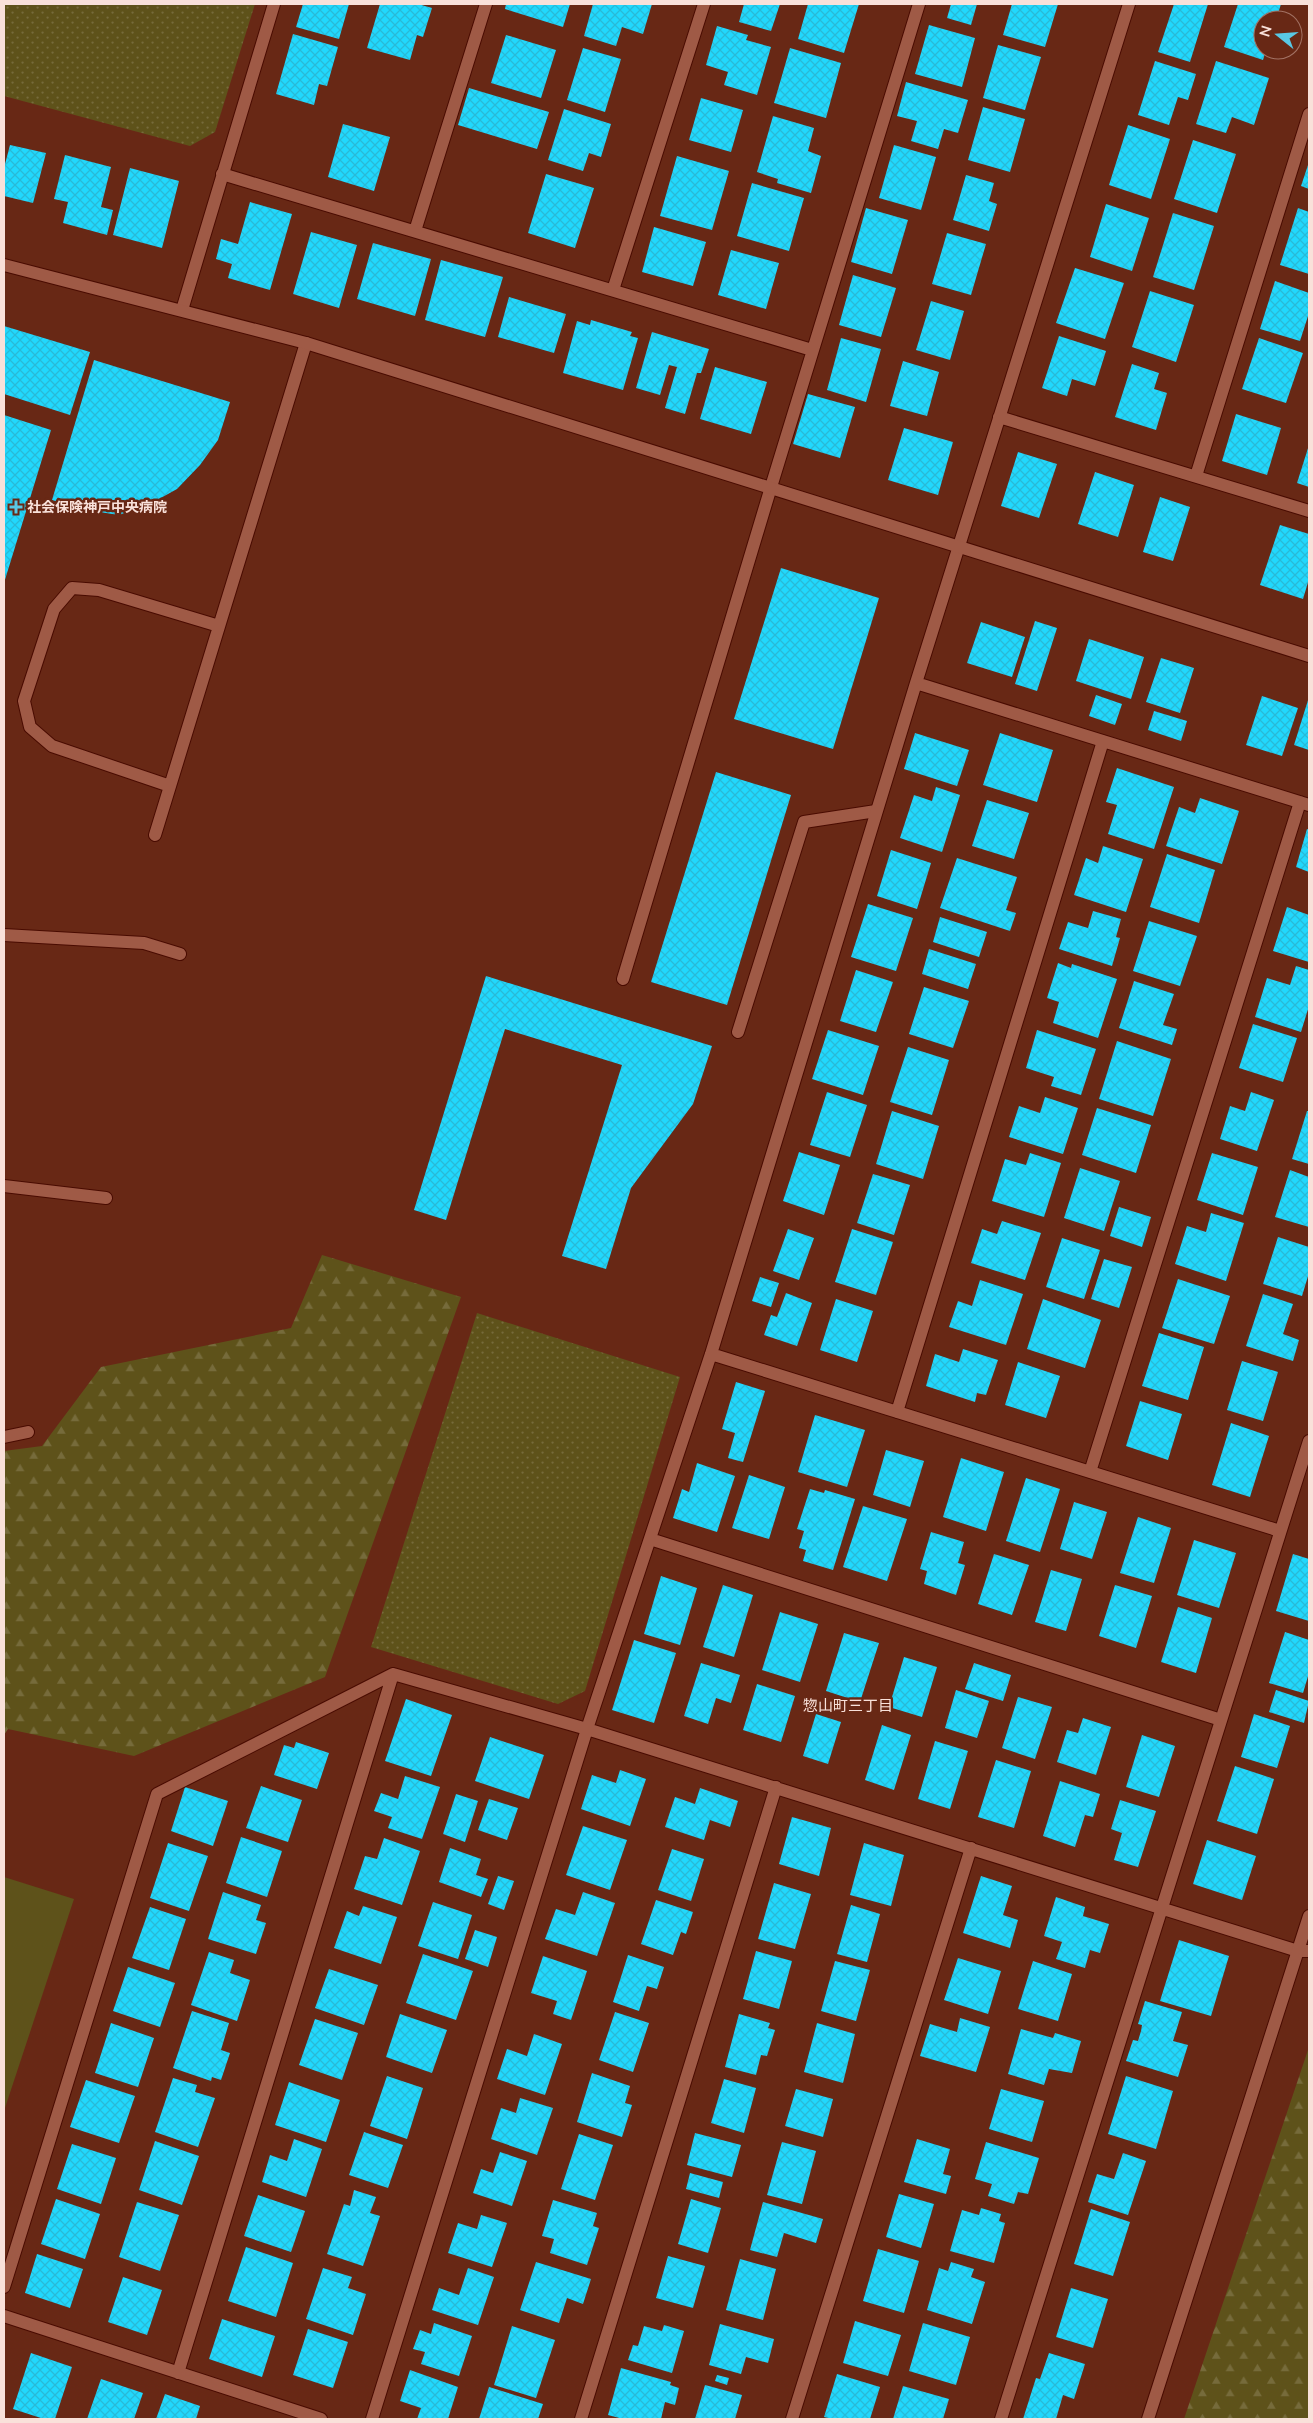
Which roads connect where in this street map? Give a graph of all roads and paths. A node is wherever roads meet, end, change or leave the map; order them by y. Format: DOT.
graph roads {
  1 [pos="274,4"];
  2 [pos="486,4"];
  3 [pos="704,4"];
  4 [pos="919,4"];
  5 [pos="1129,4"];
  6 [pos="1309,114"];
  7 [pos="222,174"];
  8 [pos="415,231"];
  9 [pos="4,265"];
  10 [pos="613,290"];
  11 [pos="182,310"];
  12 [pos="306,343"];
  13 [pos="812,350"];
  14 [pos="1000,417"];
  15 [pos="1196,476"];
  16 [pos="771,488"];
  17 [pos="1309,511"];
  18 [pos="960,546"];
  19 [pos="219,626"];
  20 [pos="1309,656"];
  21 [pos="916,683"];
  22 [pos="1103,740"];
  23 [pos="170,786"];
  24 [pos="1305,803"];
  25 [pos="876,811"];
  26 [pos="155,835"];
  27 [pos="4,935"];
  28 [pos="180,954"];
  29 [pos="623,979"];
  30 [pos="738,1032"];
  31 [pos="4,1186"];
  32 [pos="106,1198"];
  33 [pos="711,1354"];
  34 [pos="897,1412"];
  35 [pos="28,1432"];
  36 [pos="4,1437"];
  37 [pos="1309,1441"];
  38 [pos="1090,1472"];
  39 [pos="1280,1531"];
  40 [pos="650,1539"];
  41 [pos="393,1674"];
  42 [pos="1221,1720"];
  43 [pos="587,1729"];
  44 [pos="776,1787"];
  45 [pos="972,1848"];
  46 [pos="1163,1907"];
  47 [pos="1309,1916"];
  48 [pos="1304,1951"];
  49 [pos="4,2287"];
  50 [pos="4,2316"];
  51 [pos="178,2373"];
  52 [pos="321,2419"];
  53 [pos="372,2419"];
  54 [pos="581,2419"];
  55 [pos="792,2419"];
  56 [pos="1002,2419"];
  57 [pos="1148,2419"];
  1 -- 7 [label="street"];
  2 -- 8 [label="street"];
  3 -- 10 [label="street"];
  4 -- 13 [label="street"];
  5 -- 14 [label="street"];
  6 -- 15 [label="street"];
  7 -- 8 [label="street"];
  7 -- 11 [label="street"];
  8 -- 10 [label="street"];
  9 -- 11 [label="street"];
  10 -- 13 [label="street"];
  11 -- 12 [label="street"];
  12 -- 16 [label="street"];
  12 -- 19 [label="street"];
  13 -- 16 [label="street"];
  14 -- 15 [label="street"];
  14 -- 18 [label="street"];
  15 -- 17 [label="street"];
  16 -- 18 [label="street"];
  16 -- 29 [label="street"];
  18 -- 20 [label="street"];
  18 -- 21 [label="street"];
  19 -- 23 [label="street"];
  19 -- 23 [label="street"];
  21 -- 22 [label="street"];
  21 -- 25 [label="street"];
  22 -- 24 [label="street"];
  22 -- 34 [label="street"];
  23 -- 26 [label="street"];
  24 -- 38 [label="street"];
  25 -- 30 [label="street"];
  25 -- 33 [label="street"];
  27 -- 28 [label="street"];
  31 -- 32 [label="street"];
  33 -- 34 [label="street"];
  33 -- 40 [label="street"];
  34 -- 38 [label="street"];
  35 -- 36 [label="street"];
  37 -- 39 [label="street"];
  38 -- 39 [label="street"];
  39 -- 42 [label="street"];
  40 -- 42 [label="street"];
  40 -- 43 [label="street"];
  41 -- 43 [label="street"];
  41 -- 49 [label="street"];
  41 -- 51 [label="street"];
  42 -- 46 [label="street"];
  43 -- 44 [label="street"];
  43 -- 53 [label="street"];
  44 -- 45 [label="street"];
  44 -- 54 [label="street"];
  45 -- 46 [label="street"];
  45 -- 55 [label="street"];
  46 -- 48 [label="street"];
  46 -- 56 [label="street"];
  47 -- 48 [label="street"];
  48 -- 57 [label="street"];
  50 -- 51 [label="street"];
  51 -- 52 [label="street"];
}
